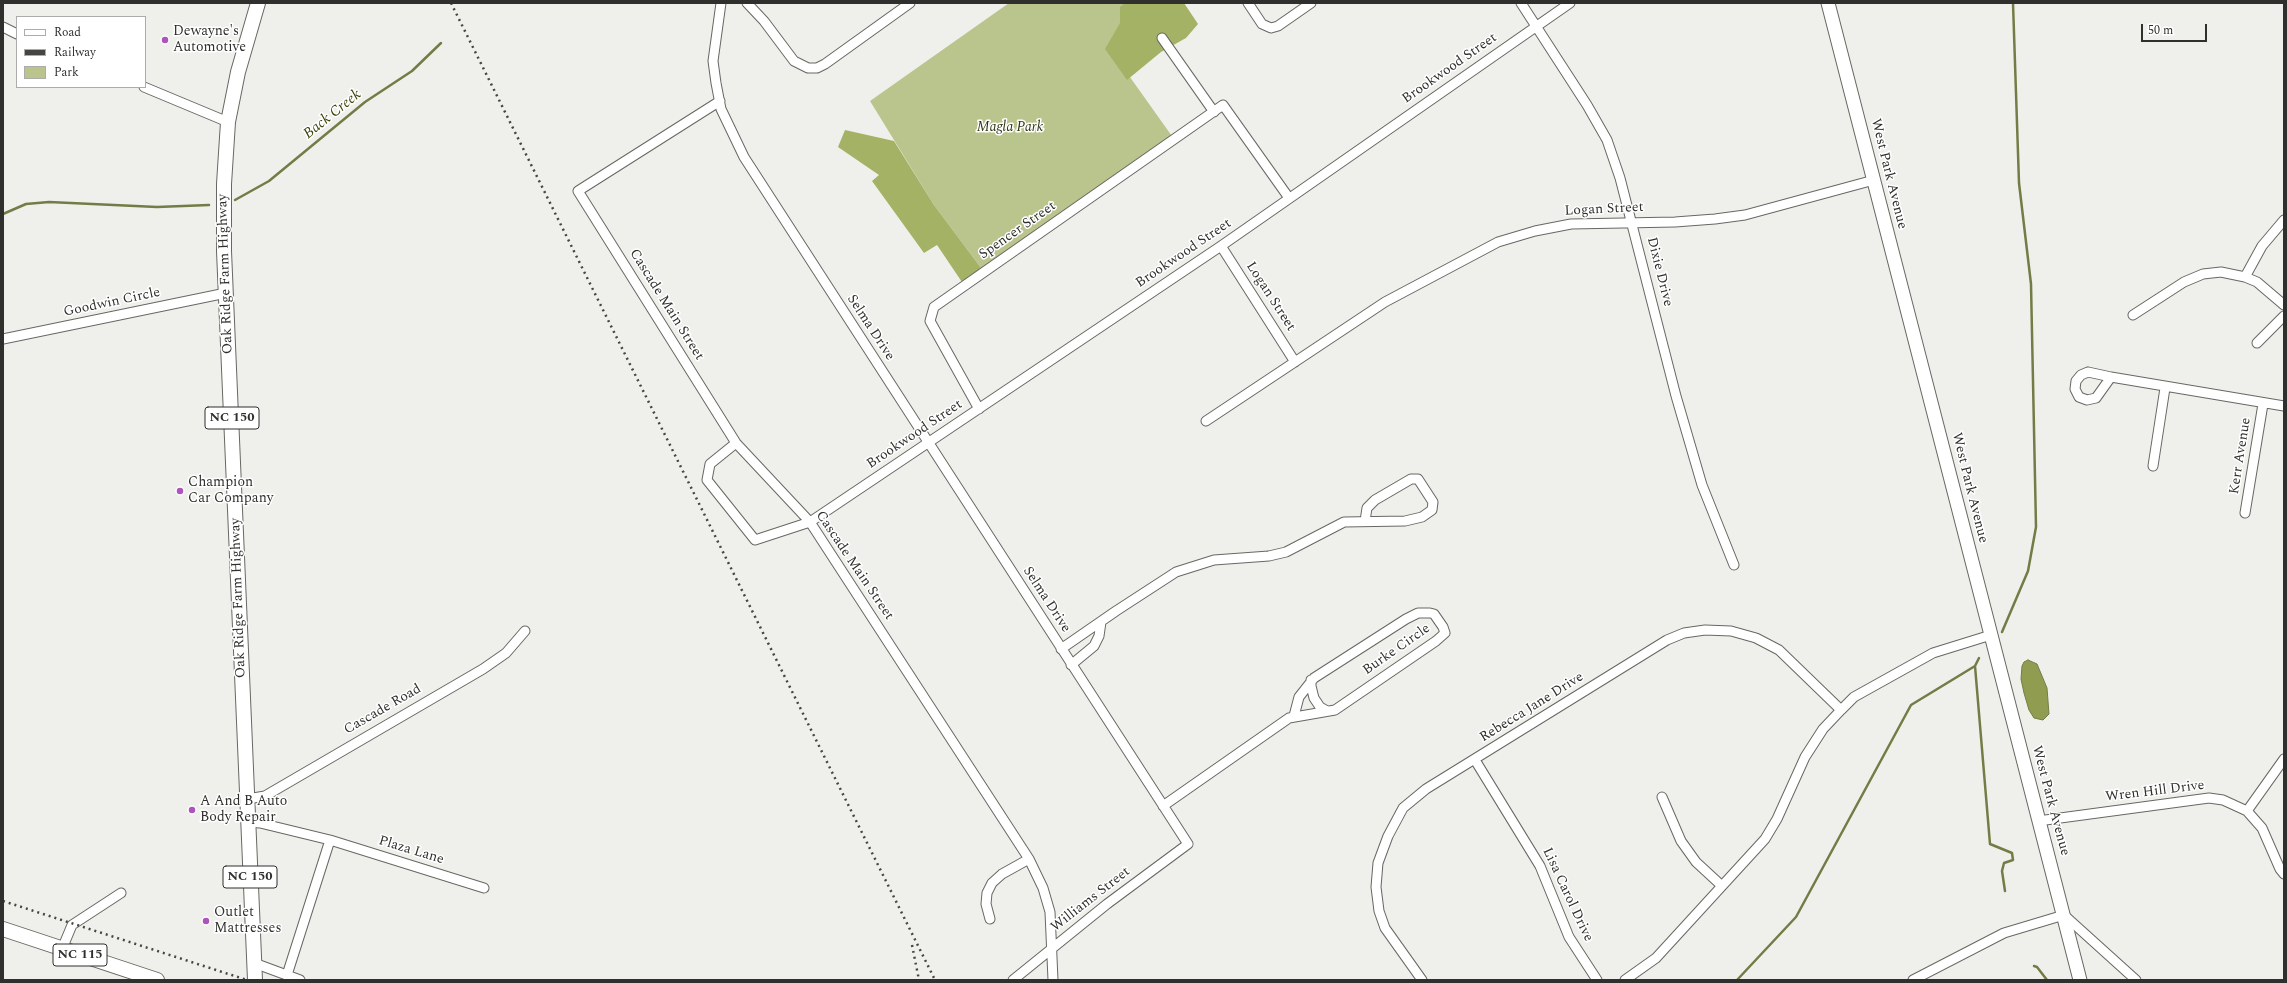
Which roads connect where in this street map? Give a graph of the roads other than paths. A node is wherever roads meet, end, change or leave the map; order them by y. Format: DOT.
graph roads {
  1 [pos="258,3"];
  2 [pos="720,3"];
  3 [pos="747,3"];
  4 [pos="910,3"];
  5 [pos="1248,3"];
  6 [pos="1311,3"];
  7 [pos="1521,3"];
  8 [pos="1570,3"];
  9 [pos="1828,3"];
  10 [pos="1536,26"];
  11 [pos="3,27"];
  12 [pos="16,34"];
  13 [pos="1162,38"];
  14 [pos="146,88"];
  15 [pos="720,101"];
  16 [pos="1214,112"];
  17 [pos="228,122"];
  18 [pos="1874,180"];
  19 [pos="1289,198"];
  20 [pos="2284,220"];
  21 [pos="1631,222"];
  22 [pos="1221,246"];
  23 [pos="2245,277"];
  24 [pos="226,293"];
  25 [pos="2284,305"];
  26 [pos="2133,314"];
  27 [pos="2284,316"];
  28 [pos="3,339"];
  29 [pos="2257,343"];
  30 [pos="1295,362"];
  31 [pos="2111,377"];
  32 [pos="2165,388"];
  33 [pos="2263,404"];
  34 [pos="2284,406"];
  35 [pos="979,409"];
  36 [pos="1206,421"];
  37 [pos="736,443"];
  38 [pos="928,443"];
  39 [pos="2153,466"];
  40 [pos="2246,513"];
  41 [pos="1365,521"];
  42 [pos="810,522"];
  43 [pos="1734,565"];
  44 [pos="1101,622"];
  45 [pos="525,631"];
  46 [pos="1991,635"];
  47 [pos="1061,649"];
  48 [pos="1072,665"];
  49 [pos="1312,680"];
  50 [pos="1841,710"];
  51 [pos="1327,711"];
  52 [pos="1294,716"];
  53 [pos="2284,759"];
  54 [pos="1475,760"];
  55 [pos="1662,797"];
  56 [pos="247,799"];
  57 [pos="1163,806"];
  58 [pos="2247,811"];
  59 [pos="2038,821"];
  60 [pos="248,822"];
  61 [pos="330,840"];
  62 [pos="1188,844"];
  63 [pos="1029,859"];
  64 [pos="2284,874"];
  65 [pos="1722,886"];
  66 [pos="484,888"];
  67 [pos="121,893"];
  68 [pos="2064,915"];
  69 [pos="990,919"];
  70 [pos="3,929"];
  71 [pos="1053,947"];
  72 [pos="62,949"];
  73 [pos="254,963"];
  74 [pos="287,976"];
  75 [pos="157,980"];
  76 [pos="254,980"];
  77 [pos="300,980"];
  78 [pos="1013,980"];
  79 [pos="1053,980"];
  80 [pos="1422,980"];
  81 [pos="1597,980"];
  82 [pos="1625,980"];
  83 [pos="1913,980"];
  84 [pos="2080,980"];
  85 [pos="2136,980"];
  1 -- 17 [label="main road, Oak Ridge Farm Highway / NC 150"];
  2 -- 15 [label="street, Selma Drive"];
  3 -- 4 [label="street"];
  5 -- 6 [label="street"];
  7 -- 10 [label="street, Dixie Drive"];
  8 -- 10 [label="street, Brookwood Street"];
  9 -- 18 [label="main road, West Park Avenue"];
  10 -- 19 [label="street, Brookwood Street"];
  10 -- 21 [label="street, Dixie Drive"];
  11 -- 12 [label="street"];
  13 -- 16 [label="street"];
  14 -- 17 [label="street"];
  15 -- 37 [label="street, Cascade Main Street"];
  15 -- 38 [label="street, Selma Drive"];
  16 -- 19 [label="street"];
  16 -- 35 [label="street, Spencer Street"];
  17 -- 24 [label="main road, Oak Ridge Farm Highway / NC 150"];
  18 -- 21 [label="street, Logan Street"];
  18 -- 46 [label="main road, West Park Avenue"];
  19 -- 22 [label="street, Brookwood Street"];
  20 -- 23 [label="street"];
  21 -- 30 [label="street, Logan Street"];
  21 -- 43 [label="street, Dixie Drive"];
  22 -- 30 [label="street, Logan Street"];
  22 -- 35 [label="street, Brookwood Street"];
  23 -- 25 [label="street"];
  23 -- 26 [label="street"];
  24 -- 28 [label="street, Goodwin Circle"];
  24 -- 56 [label="main road, Oak Ridge Farm Highway / NC 150"];
  27 -- 29 [label="street"];
  30 -- 36 [label="street, Logan Street"];
  31 -- 32 [label="street, Kerr Avenue"];
  32 -- 33 [label="street, Kerr Avenue"];
  32 -- 39 [label="street"];
  33 -- 34 [label="street, Kerr Avenue"];
  33 -- 40 [label="street, Kerr Avenue"];
  35 -- 38 [label="street, Brookwood Street"];
  37 -- 42 [label="street, Cascade Main Street"];
  37 -- 42 [label="street, Brookwood Street"];
  38 -- 42 [label="street, Brookwood Street"];
  38 -- 47 [label="street, Selma Drive"];
  41 -- 41 [label="street, Selma Drive"];
  41 -- 44 [label="street, Selma Drive"];
  42 -- 63 [label="street, Cascade Main Street"];
  44 -- 47 [label="street, Selma Drive"];
  44 -- 48 [label="street"];
  45 -- 56 [label="street, Cascade Road"];
  46 -- 50 [label="street"];
  46 -- 59 [label="main road, West Park Avenue"];
  47 -- 48 [label="street, Selma Drive"];
  48 -- 57 [label="street, Selma Drive"];
  49 -- 51 [label="street"];
  49 -- 51 [label="street, Burke Circle"];
  49 -- 52 [label="street, Burke Circle"];
  50 -- 54 [label="street, Rebecca Jane Drive"];
  50 -- 65 [label="street"];
  51 -- 52 [label="street, Burke Circle"];
  52 -- 57 [label="street, Burke Circle"];
  53 -- 58 [label="street"];
  54 -- 80 [label="street, Rebecca Jane Drive"];
  54 -- 81 [label="street, Lisa Carol Drive"];
  55 -- 65 [label="street"];
  56 -- 60 [label="main road, Oak Ridge Farm Highway / NC 150"];
  57 -- 62 [label="street, Selma Drive"];
  58 -- 59 [label="street, Wren Hill Drive"];
  58 -- 64 [label="street, Wren Hill Drive"];
  59 -- 68 [label="main road, West Park Avenue"];
  60 -- 61 [label="street, Plaza Lane"];
  60 -- 73 [label="main road, Oak Ridge Farm Highway / NC 150"];
  61 -- 66 [label="street, Plaza Lane"];
  61 -- 74 [label="street"];
  62 -- 71 [label="street, Williams Street"];
  63 -- 69 [label="street"];
  63 -- 71 [label="street, Cascade Main Street"];
  65 -- 82 [label="street"];
  67 -- 72 [label="street"];
  68 -- 83 [label="street"];
  68 -- 84 [label="main road, West Park Avenue"];
  68 -- 85 [label="street"];
  70 -- 72 [label="main road, NC 115"];
  71 -- 78 [label="street, Williams Street"];
  71 -- 79 [label="street, Cascade Main Street"];
  72 -- 75 [label="main road, NC 115"];
  73 -- 74 [label="street"];
  73 -- 76 [label="main road, Oak Ridge Farm Highway / NC 150"];
  74 -- 77 [label="street"];
}
